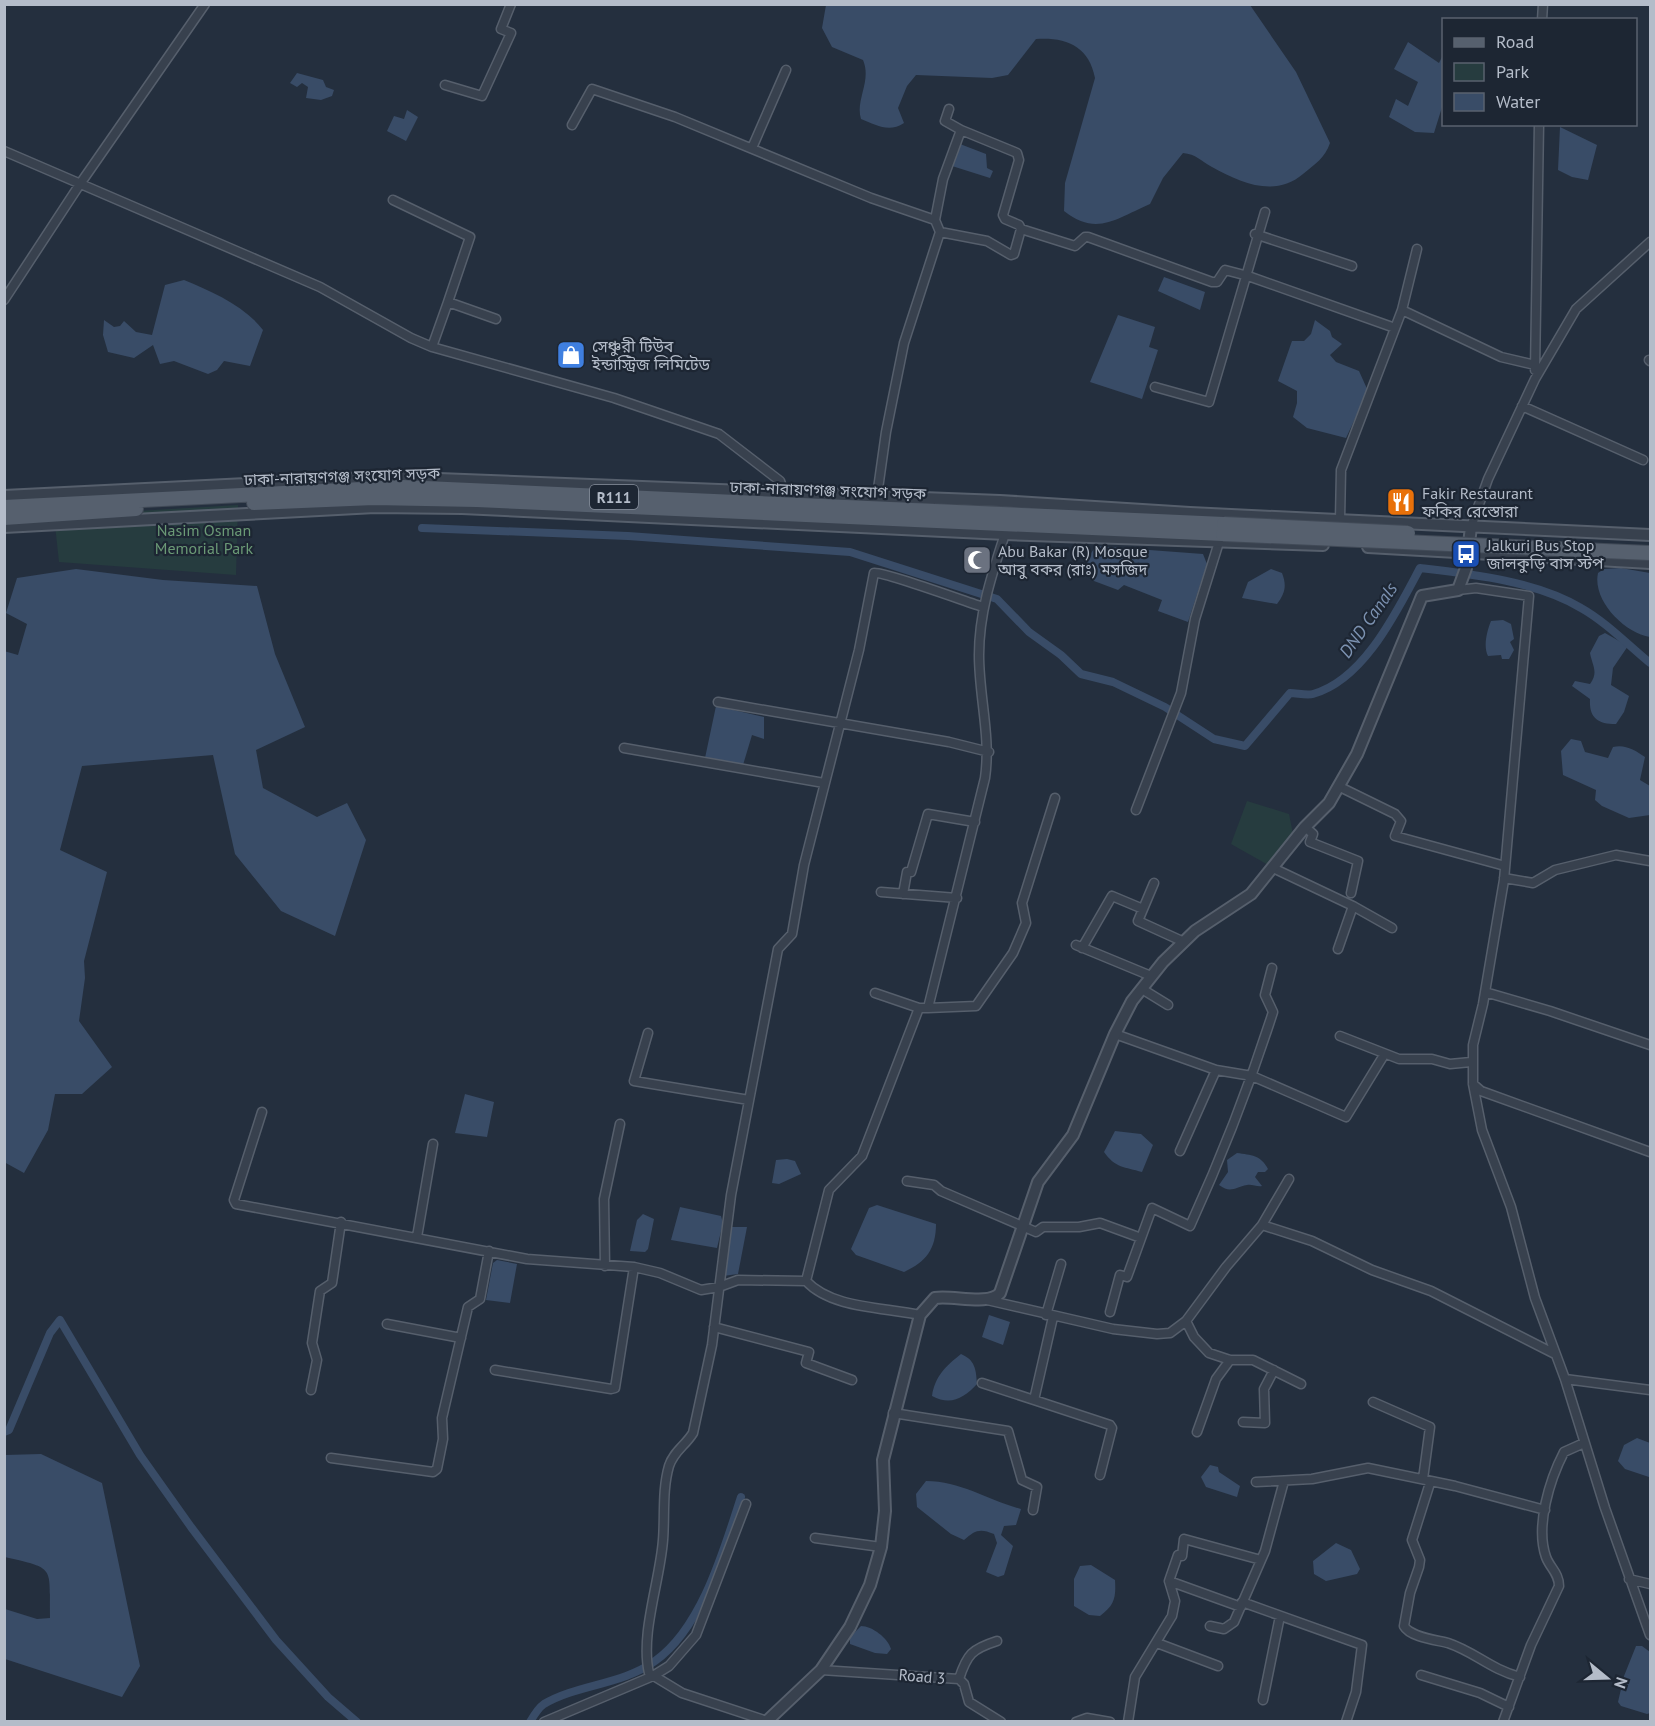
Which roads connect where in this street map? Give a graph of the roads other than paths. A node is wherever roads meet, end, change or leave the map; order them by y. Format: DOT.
graph roads {
  1 [pos="205,4"];
  2 [pos="511,4"];
  3 [pos="786,70"];
  4 [pos="445,85"];
  5 [pos="949,109"];
  6 [pos="573,125"];
  7 [pos="1539,126"];
  8 [pos="961,130"];
  9 [pos="752,148"];
  10 [pos="4,151"];
  11 [pos="80,184"];
  12 [pos="393,200"];
  13 [pos="1265,212"];
  14 [pos="935,220"];
  15 [pos="1022,229"];
  16 [pos="940,232"];
  17 [pos="1256,234"];
  18 [pos="1650,242"];
  19 [pos="1417,249"];
  20 [pos="1352,266"];
  21 [pos="1248,276"];
  22 [pos="4,300"];
  23 [pos="447,302"];
  24 [pos="1402,310"];
  25 [pos="496,319"];
  26 [pos="1395,328"];
  27 [pos="432,347"];
  28 [pos="1535,365"];
  29 [pos="1535,379"];
  30 [pos="1155,387"];
  31 [pos="1522,406"];
  32 [pos="1642,460"];
  33 [pos="4,496"];
  34 [pos="877,496"];
  35 [pos="785,498"];
  36 [pos="4,507"];
  37 [pos="4,518"];
  38 [pos="1340,520"];
  39 [pos="4,527"];
  40 [pos="1189,527"];
  41 [pos="1471,527"];
  42 [pos="1222,533"];
  43 [pos="1005,534"];
  44 [pos="1650,535"];
  45 [pos="1650,545"];
  46 [pos="1468,553"];
  47 [pos="1650,553"];
  48 [pos="1650,563"];
  49 [pos="1459,586"];
  50 [pos="983,607"];
  51 [pos="718,702"];
  52 [pos="840,723"];
  53 [pos="624,748"];
  54 [pos="989,752"];
  55 [pos="824,783"];
  56 [pos="1340,787"];
  57 [pos="1055,798"];
  58 [pos="1136,810"];
  59 [pos="975,822"];
  60 [pos="1305,826"];
  61 [pos="1650,861"];
  62 [pos="1505,866"];
  63 [pos="1273,868"];
  64 [pos="1504,878"];
  65 [pos="1154,883"];
  66 [pos="881,892"];
  67 [pos="1351,893"];
  68 [pos="903,894"];
  69 [pos="957,898"];
  70 [pos="1353,906"];
  71 [pos="1143,909"];
  72 [pos="1392,928"];
  73 [pos="1184,942"];
  74 [pos="1338,949"];
  75 [pos="1272,968"];
  76 [pos="1151,976"];
  77 [pos="1142,989"];
  78 [pos="1485,992"];
  79 [pos="875,993"];
  80 [pos="1168,1005"];
  81 [pos="923,1008"];
  82 [pos="648,1033"];
  83 [pos="1114,1034"];
  84 [pos="1340,1036"];
  85 [pos="1650,1045"];
  86 [pos="1384,1055"];
  87 [pos="1471,1062"];
  88 [pos="1216,1070"];
  89 [pos="1252,1076"];
  90 [pos="1473,1084"];
  91 [pos="748,1100"];
  92 [pos="262,1112"];
  93 [pos="620,1124"];
  94 [pos="433,1144"];
  95 [pos="1179,1151"];
  96 [pos="1650,1152"];
  97 [pos="1289,1179"];
  98 [pos="907,1181"];
  99 [pos="341,1222"];
  100 [pos="1262,1225"];
  101 [pos="1024,1228"];
  102 [pos="417,1237"];
  103 [pos="1141,1238"];
  104 [pos="489,1251"];
  105 [pos="1061,1264"];
  106 [pos="605,1266"];
  107 [pos="634,1267"];
  108 [pos="806,1281"];
  109 [pos="719,1287"];
  110 [pos="987,1300"];
  111 [pos="1110,1312"];
  112 [pos="920,1315"];
  113 [pos="1050,1316"];
  114 [pos="1186,1321"];
  115 [pos="387,1324"];
  116 [pos="714,1327"];
  117 [pos="461,1338"];
  118 [pos="1555,1354"];
  119 [pos="1230,1360"];
  120 [pos="495,1370"];
  121 [pos="1274,1370"];
  122 [pos="1565,1379"];
  123 [pos="852,1380"];
  124 [pos="982,1383"];
  125 [pos="1301,1384"];
  126 [pos="311,1390"];
  127 [pos="1650,1390"];
  128 [pos="1034,1400"];
  129 [pos="1373,1402"];
  130 [pos="893,1413"];
  131 [pos="1242,1422"];
  132 [pos="1197,1432"];
  133 [pos="1584,1443"];
  134 [pos="331,1458"];
  135 [pos="1100,1475"];
  136 [pos="1284,1481"];
  137 [pos="1426,1481"];
  138 [pos="1256,1482"];
  139 [pos="746,1504"];
  140 [pos="1033,1510"];
  141 [pos="1545,1510"];
  142 [pos="815,1538"];
  143 [pos="881,1547"];
  144 [pos="1261,1560"];
  145 [pos="1629,1579"];
  146 [pos="1170,1581"];
  147 [pos="1650,1584"];
  148 [pos="1241,1604"];
  149 [pos="1280,1616"];
  150 [pos="1210,1626"];
  151 [pos="1650,1635"];
  152 [pos="997,1641"];
  153 [pos="1157,1643"];
  154 [pos="1218,1666"];
  155 [pos="821,1670"];
  156 [pos="651,1675"];
  157 [pos="1421,1676"];
  158 [pos="1520,1677"];
  159 [pos="959,1679"];
  160 [pos="1263,1700"];
  161 [pos="1509,1707"];
  162 [pos="768,1721"];
  163 [pos="544,1722"];
  164 [pos="1001,1722"];
  165 [pos="1076,1722"];
  166 [pos="1110,1722"];
  167 [pos="1128,1722"];
  168 [pos="1346,1722"];
  169 [pos="1503,1722"];
  1 -- 11 [label="street"];
  2 -- 4 [label="street"];
  3 -- 9 [label="street"];
  5 -- 8 [label="street"];
  6 -- 9 [label="street"];
  7 -- 28 [label="street"];
  8 -- 14 [label="street"];
  8 -- 15 [label="street"];
  9 -- 14 [label="street"];
  10 -- 11 [label="street"];
  11 -- 22 [label="street"];
  11 -- 27 [label="street"];
  12 -- 23 [label="street"];
  13 -- 17 [label="street"];
  14 -- 16 [label="street"];
  15 -- 16 [label="street"];
  15 -- 21 [label="street"];
  16 -- 34 [label="street"];
  17 -- 20 [label="street"];
  17 -- 21 [label="street"];
  18 -- 29 [label="street"];
  19 -- 24 [label="street"];
  21 -- 26 [label="street"];
  21 -- 30 [label="street"];
  23 -- 25 [label="street"];
  23 -- 27 [label="street"];
  24 -- 26 [label="street"];
  24 -- 28 [label="street"];
  26 -- 38 [label="street"];
  27 -- 35 [label="street"];
  28 -- 29 [label="street"];
  29 -- 31 [label="street"];
  31 -- 32 [label="street"];
  31 -- 41 [label="street"];
  33 -- 35 [label="street"];
  34 -- 35 [label="street"];
  34 -- 40 [label="street"];
  35 -- 36 [label="main road, ঢাকা-নারায়ণগঞ্জ সংযোগ সড়ক / R111"];
  35 -- 40 [label="main road, ঢাকা-নারায়ণগঞ্জ সংযোগ সড়ক / R111"];
  37 -- 40 [label="main road, ঢাকা-নারায়ণগঞ্জ সংযোগ সড়ক / R111"];
  38 -- 40 [label="street"];
  38 -- 41 [label="street"];
  39 -- 43 [label="street"];
  40 -- 42 [label="main road, ঢাকা-নারায়ণগঞ্জ সংযোগ সড়ক / R111"];
  40 -- 43 [label="street"];
  41 -- 44 [label="street"];
  41 -- 46 [label="street"];
  42 -- 45 [label="main road, ঢাকা-নারায়ণগঞ্জ সংযোগ সড়ক / R111, bridge"];
  42 -- 46 [label="street"];
  42 -- 47 [label="main road, ঢাকা-নারায়ণগঞ্জ সংযোগ সড়ক / R111, bridge"];
  42 -- 58 [label="street"];
  43 -- 50 [label="street"];
  46 -- 48 [label="street"];
  46 -- 49 [label="street"];
  49 -- 56 [label="street"];
  49 -- 62 [label="street"];
  50 -- 52 [label="street"];
  50 -- 54 [label="street"];
  51 -- 52 [label="street"];
  52 -- 54 [label="street"];
  52 -- 55 [label="street"];
  53 -- 55 [label="street"];
  54 -- 59 [label="street"];
  55 -- 91 [label="street"];
  56 -- 60 [label="street"];
  56 -- 62 [label="street"];
  57 -- 81 [label="street"];
  59 -- 68 [label="street"];
  59 -- 69 [label="street"];
  60 -- 63 [label="street"];
  60 -- 67 [label="street"];
  61 -- 64 [label="street"];
  62 -- 64 [label="street"];
  63 -- 70 [label="street"];
  63 -- 73 [label="street"];
  64 -- 78 [label="street"];
  65 -- 71 [label="street"];
  66 -- 68 [label="street"];
  68 -- 69 [label="street"];
  69 -- 81 [label="street"];
  70 -- 72 [label="street"];
  70 -- 74 [label="street"];
  71 -- 73 [label="street"];
  71 -- 76 [label="street"];
  73 -- 76 [label="street"];
  75 -- 89 [label="street"];
  76 -- 77 [label="street"];
  77 -- 80 [label="street"];
  77 -- 83 [label="street"];
  78 -- 85 [label="street"];
  78 -- 87 [label="street"];
  79 -- 81 [label="street"];
  81 -- 108 [label="street"];
  82 -- 91 [label="street"];
  83 -- 88 [label="street"];
  83 -- 101 [label="street"];
  84 -- 86 [label="street"];
  86 -- 87 [label="street"];
  86 -- 89 [label="street"];
  87 -- 90 [label="street"];
  88 -- 89 [label="street"];
  88 -- 95 [label="street"];
  89 -- 103 [label="street"];
  90 -- 96 [label="street"];
  90 -- 118 [label="street"];
  91 -- 109 [label="street"];
  92 -- 99 [label="street"];
  93 -- 106 [label="street"];
  94 -- 102 [label="street"];
  97 -- 100 [label="street"];
  98 -- 101 [label="street"];
  99 -- 102 [label="street"];
  99 -- 126 [label="street"];
  100 -- 114 [label="street"];
  100 -- 118 [label="street"];
  101 -- 103 [label="street"];
  101 -- 110 [label="street"];
  102 -- 104 [label="street"];
  103 -- 111 [label="street"];
  104 -- 106 [label="street"];
  104 -- 117 [label="street"];
  105 -- 113 [label="street"];
  106 -- 107 [label="street"];
  107 -- 109 [label="street"];
  107 -- 120 [label="street"];
  108 -- 109 [label="street"];
  108 -- 112 [label="street"];
  109 -- 116 [label="street"];
  110 -- 112 [label="street"];
  110 -- 113 [label="street"];
  112 -- 130 [label="street"];
  113 -- 114 [label="street"];
  113 -- 128 [label="street"];
  114 -- 119 [label="street"];
  115 -- 117 [label="street"];
  116 -- 123 [label="street"];
  116 -- 156 [label="street"];
  117 -- 134 [label="street"];
  118 -- 122 [label="street"];
  119 -- 121 [label="street"];
  119 -- 132 [label="street"];
  121 -- 125 [label="street"];
  121 -- 131 [label="street"];
  122 -- 127 [label="street"];
  122 -- 133 [label="street"];
  124 -- 128 [label="street"];
  128 -- 135 [label="street"];
  129 -- 137 [label="street"];
  130 -- 140 [label="street"];
  130 -- 143 [label="street"];
  133 -- 141 [label="street"];
  133 -- 145 [label="street"];
  136 -- 137 [label="street"];
  136 -- 138 [label="street"];
  136 -- 144 [label="street"];
  137 -- 141 [label="street"];
  137 -- 158 [label="street"];
  139 -- 156 [label="street"];
  141 -- 158 [label="street"];
  142 -- 143 [label="street"];
  143 -- 155 [label="street"];
  144 -- 146 [label="street"];
  144 -- 148 [label="street"];
  145 -- 147 [label="street"];
  145 -- 151 [label="street"];
  146 -- 148 [label="street"];
  146 -- 153 [label="street"];
  148 -- 149 [label="street"];
  148 -- 150 [label="street"];
  149 -- 160 [label="street"];
  149 -- 168 [label="street"];
  152 -- 159 [label="street"];
  153 -- 154 [label="street"];
  153 -- 167 [label="street"];
  155 -- 159 [label="street, Road 3"];
  155 -- 162 [label="street"];
  156 -- 162 [label="street"];
  156 -- 163 [label="street"];
  157 -- 161 [label="street"];
  158 -- 161 [label="street"];
  159 -- 164 [label="street, Road 3"];
  161 -- 169 [label="street"];
  165 -- 166 [label="street"];
}
